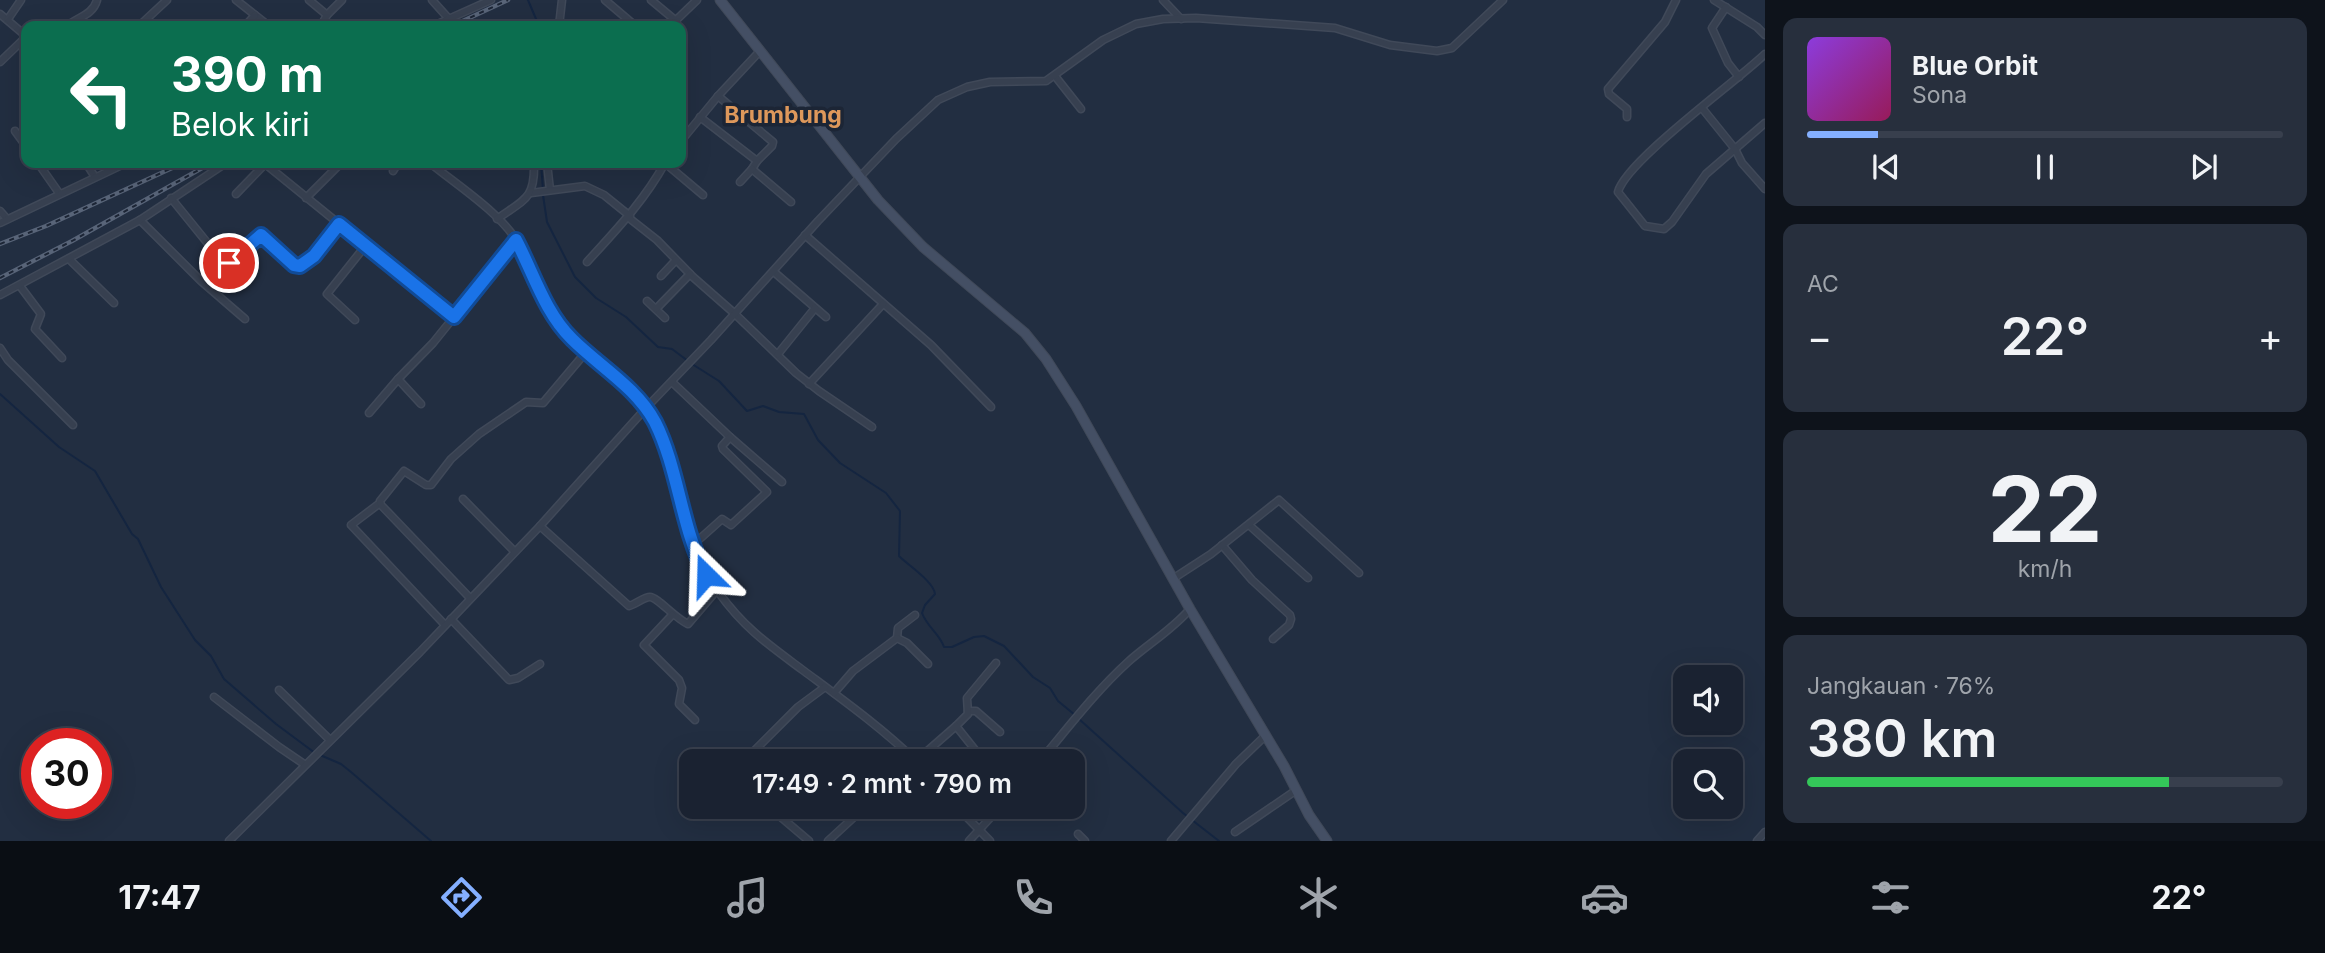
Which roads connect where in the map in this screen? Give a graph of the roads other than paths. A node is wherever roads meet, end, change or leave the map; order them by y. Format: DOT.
graph roads {
  1 [pos="21,0"];
  2 [pos="97,0"];
  3 [pos="167,0"];
  4 [pos="236,0"];
  5 [pos="309,0"];
  6 [pos="342,0"];
  7 [pos="432,0"];
  8 [pos="491,0"];
  9 [pos="562,0"];
  10 [pos="605,0"];
  11 [pos="652,0"];
  12 [pos="696,0"];
  13 [pos="720,0"];
  14 [pos="1163,0"];
  15 [pos="1503,0"];
  16 [pos="1676,0"];
  17 [pos="1714,0"];
  18 [pos="1726,7"];
  19 [pos="0,14"];
  20 [pos="255,15"];
  21 [pos="327,15"];
  22 [pos="8,19"];
  23 [pos="449,19"];
  24 [pos="1181,19"];
  25 [pos="675,20"];
  26 [pos="73,21"];
  27 [pos="144,21"];
  28 [pos="250,21"];
  29 [pos="263,21"];
  30 [pos="324,21"];
  31 [pos="444,21"];
  32 [pos="560,21"];
  33 [pos="630,21"];
  34 [pos="21,31"];
  35 [pos="1765,35"];
  36 [pos="21,41"];
  37 [pos="759,52"];
  38 [pos="1765,54"];
  39 [pos="0,62"];
  40 [pos="1055,76"];
  41 [pos="1739,77"];
  42 [pos="718,96"];
  43 [pos="1702,108"];
  44 [pos="1080,109"];
  45 [pos="700,117"];
  46 [pos="1626,117"];
  47 [pos="1765,123"];
  48 [pos="15,131"];
  49 [pos="686,135"];
  50 [pos="21,139"];
  51 [pos="1735,149"];
  52 [pos="757,161"];
  53 [pos="42,168"];
  54 [pos="89,168"];
  55 [pos="115,168"];
  56 [pos="218,168"];
  57 [pos="260,168"];
  58 [pos="271,168"];
  59 [pos="336,168"];
  60 [pos="395,168"];
  61 [pos="436,168"];
  62 [pos="534,168"];
  63 [pos="548,168"];
  64 [pos="662,168"];
  65 [pos="671,168"];
  66 [pos="752,169"];
  67 [pos="393,171"];
  68 [pos="95,177"];
  69 [pos="860,177"];
  70 [pos="740,182"];
  71 [pos="1765,189"];
  72 [pos="551,190"];
  73 [pos="534,192"];
  74 [pos="59,193"];
  75 [pos="236,194"];
  76 [pos="703,195"];
  77 [pos="171,198"];
  78 [pos="306,198"];
  79 [pos="791,202"];
  80 [pos="0,211"];
  81 [pos="629,217"];
  82 [pos="497,219"];
  83 [pos="140,220"];
  84 [pos="3,221"];
  85 [pos="339,224"];
  86 [pos="805,235"];
  87 [pos="516,240"];
  88 [pos="366,244"];
  89 [pos="69,259"];
  90 [pos="676,260"];
  91 [pos="587,262"];
  92 [pos="226,264"];
  93 [pos="218,272"];
  94 [pos="774,272"];
  95 [pos="690,274"];
  96 [pos="660,276"];
  97 [pos="20,286"];
  98 [pos="0,295"];
  99 [pos="647,301"];
  100 [pos="114,303"];
  101 [pos="883,304"];
  102 [pos="816,308"];
  103 [pos="656,309"];
  104 [pos="734,313"];
  105 [pos="454,317"];
  106 [pos="826,317"];
  107 [pos="665,318"];
  108 [pos="245,319"];
  109 [pos="355,320"];
  110 [pos="0,348"];
  111 [pos="586,352"];
  112 [pos="778,355"];
  113 [pos="62,358"];
  114 [pos="398,379"];
  115 [pos="672,382"];
  116 [pos="809,384"];
  117 [pos="421,404"];
  118 [pos="991,407"];
  119 [pos="646,408"];
  120 [pos="369,414"];
  121 [pos="73,425"];
  122 [pos="872,426"];
  123 [pos="730,437"];
  124 [pos="782,482"];
  125 [pos="463,499"];
  126 [pos="380,503"];
  127 [pos="1249,525"];
  128 [pos="540,526"];
  129 [pos="694,544"];
  130 [pos="1222,545"];
  131 [pos="514,551"];
  132 [pos="1359,573"];
  133 [pos="1308,578"];
  134 [pos="1174,579"];
  135 [pos="717,590"];
  136 [pos="470,598"];
  137 [pos="1190,608"];
  138 [pos="672,615"];
  139 [pos="915,615"];
  140 [pos="448,622"];
  141 [pos="897,638"];
  142 [pos="1273,639"];
  143 [pos="996,663"];
  144 [pos="540,664"];
  145 [pos="928,664"];
  146 [pos="825,687"];
  147 [pos="279,690"];
  148 [pos="834,693"];
  149 [pos="214,697"];
  150 [pos="968,711"];
  151 [pos="695,720"];
  152 [pos="956,726"];
  153 [pos="1000,732"];
  154 [pos="1265,736"];
  155 [pos="329,740"];
  156 [pos="756,749"];
  157 [pos="903,749"];
  158 [pos="930,749"];
  159 [pos="974,749"];
  160 [pos="1050,749"];
  161 [pos="304,764"];
  162 [pos="1295,791"];
  163 [pos="783,819"];
  164 [pos="852,819"];
  165 [pos="969,819"];
  166 [pos="989,819"];
  167 [pos="979,829"];
  168 [pos="1235,832"];
  169 [pos="1765,832"];
  170 [pos="1078,834"];
  171 [pos="229,841"];
  172 [pos="809,841"];
  173 [pos="828,841"];
  174 [pos="969,841"];
  175 [pos="990,841"];
  176 [pos="1084,841"];
  177 [pos="1171,841"];
  178 [pos="1327,841"];
  179 [pos="1757,841"];
  1 -- 22 [label="street"];
  2 -- 26 [label="street"];
  3 -- 27 [label="street"];
  4 -- 20 [label="street"];
  5 -- 21 [label="street"];
  6 -- 21 [label="street"];
  7 -- 23 [label="street"];
  8 -- 23 [label="street"];
  9 -- 32 [label="street"];
  10 -- 33 [label="street"];
  11 -- 25 [label="street"];
  12 -- 25 [label="street"];
  13 -- 37 [label="street"];
  14 -- 24 [label="street"];
  15 -- 24 [label="street"];
  16 -- 46 [label="street"];
  17 -- 18 [label="street"];
  18 -- 35 [label="street"];
  18 -- 41 [label="street"];
  19 -- 22 [label="street"];
  20 -- 28 [label="street"];
  20 -- 29 [label="street"];
  21 -- 30 [label="street"];
  22 -- 34 [label="street"];
  23 -- 31 [label="street"];
  24 -- 40 [label="street"];
  36 -- 39 [label="street"];
  37 -- 42 [label="street"];
  37 -- 69 [label="street"];
  38 -- 41 [label="street"];
  40 -- 44 [label="street"];
  40 -- 69 [label="street"];
  41 -- 43 [label="street"];
  42 -- 45 [label="street"];
  42 -- 52 [label="street"];
  43 -- 51 [label="street"];
  43 -- 51 [label="street"];
  45 -- 49 [label="street"];
  45 -- 52 [label="street"];
  47 -- 51 [label="street"];
  48 -- 50 [label="street"];
  51 -- 71 [label="street"];
  52 -- 66 [label="street"];
  53 -- 74 [label="street"];
  54 -- 68 [label="street"];
  55 -- 68 [label="street"];
  56 -- 77 [label="street"];
  57 -- 75 [label="street"];
  58 -- 78 [label="street"];
  59 -- 78 [label="street"];
  60 -- 67 [label="street"];
  61 -- 82 [label="street"];
  62 -- 73 [label="street"];
  63 -- 72 [label="street"];
  64 -- 81 [label="street"];
  65 -- 76 [label="street"];
  66 -- 70 [label="street"];
  66 -- 79 [label="street"];
  68 -- 74 [label="street"];
  69 -- 86 [label="street"];
  69 -- 134 [label="street"];
  72 -- 73 [label="street"];
  72 -- 81 [label="street"];
  73 -- 82 [label="street"];
  74 -- 84 [label="street"];
  77 -- 83 [label="street"];
  77 -- 92 [label="street"];
  78 -- 85 [label="street"];
  80 -- 84 [label="street"];
  81 -- 90 [label="street"];
  81 -- 91 [label="street"];
  82 -- 87 [label="street"];
  83 -- 89 [label="street"];
  83 -- 108 [label="street"];
  85 -- 88 [label="street"];
  85 -- 92 [label="street"];
  86 -- 94 [label="street"];
  86 -- 101 [label="street"];
  87 -- 105 [label="street"];
  87 -- 111 [label="street"];
  88 -- 105 [label="street"];
  88 -- 109 [label="street"];
  89 -- 97 [label="street"];
  89 -- 100 [label="street"];
  90 -- 95 [label="street"];
  90 -- 96 [label="street"];
  92 -- 93 [label="street"];
  94 -- 102 [label="street"];
  94 -- 104 [label="street"];
  95 -- 103 [label="street"];
  95 -- 104 [label="street"];
  97 -- 98 [label="street"];
  97 -- 113 [label="street"];
  99 -- 103 [label="street"];
  101 -- 116 [label="street"];
  101 -- 118 [label="street"];
  102 -- 106 [label="street"];
  102 -- 112 [label="street"];
  103 -- 107 [label="street"];
  104 -- 112 [label="street"];
  104 -- 115 [label="street"];
  105 -- 114 [label="street"];
  110 -- 121 [label="street"];
  111 -- 119 [label="street"];
  111 -- 126 [label="street"];
  112 -- 116 [label="street"];
  114 -- 117 [label="street"];
  114 -- 120 [label="street"];
  115 -- 119 [label="street"];
  115 -- 123 [label="street"];
  116 -- 122 [label="street"];
  119 -- 128 [label="street"];
  119 -- 129 [label="street"];
  123 -- 124 [label="street"];
  123 -- 129 [label="street"];
  125 -- 131 [label="street"];
  126 -- 136 [label="street"];
  126 -- 140 [label="street"];
  127 -- 130 [label="street"];
  127 -- 132 [label="street"];
  127 -- 133 [label="street"];
  128 -- 131 [label="street"];
  128 -- 138 [label="street"];
  129 -- 135 [label="street"];
  130 -- 134 [label="street"];
  130 -- 142 [label="street"];
  131 -- 136 [label="street"];
  134 -- 137 [label="street"];
  135 -- 138 [label="street"];
  135 -- 146 [label="street"];
  136 -- 140 [label="street"];
  137 -- 154 [label="street"];
  137 -- 160 [label="street"];
  138 -- 151 [label="street"];
  139 -- 141 [label="street"];
  140 -- 144 [label="street"];
  140 -- 155 [label="street"];
  141 -- 145 [label="street"];
  141 -- 148 [label="street"];
  143 -- 150 [label="street"];
  146 -- 148 [label="street"];
  146 -- 156 [label="street"];
  147 -- 155 [label="street"];
  148 -- 157 [label="street"];
  149 -- 161 [label="street"];
  150 -- 152 [label="street"];
  150 -- 153 [label="street"];
  152 -- 158 [label="street"];
  152 -- 159 [label="street"];
  154 -- 162 [label="street"];
  154 -- 177 [label="street"];
  155 -- 161 [label="street"];
  161 -- 171 [label="street"];
  162 -- 168 [label="street"];
  162 -- 178 [label="street"];
  163 -- 172 [label="street"];
  164 -- 173 [label="street"];
  165 -- 167 [label="street"];
  166 -- 167 [label="street"];
  167 -- 174 [label="street"];
  167 -- 175 [label="street"];
  169 -- 179 [label="street"];
  170 -- 176 [label="street"];
}
